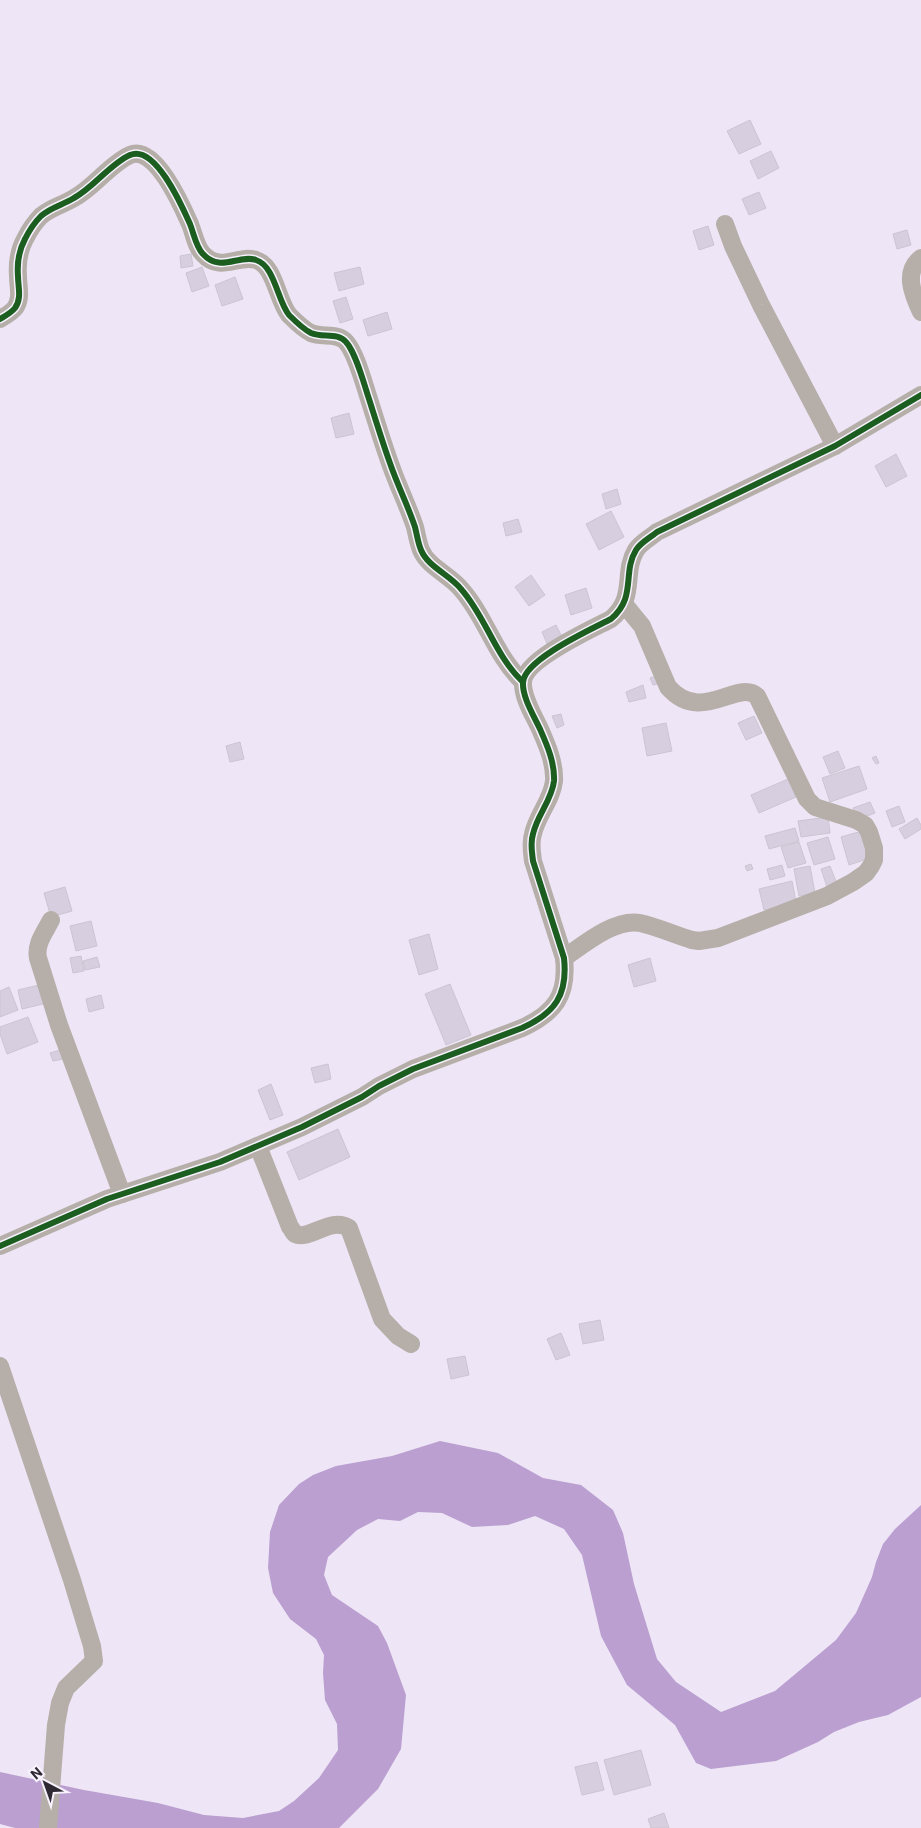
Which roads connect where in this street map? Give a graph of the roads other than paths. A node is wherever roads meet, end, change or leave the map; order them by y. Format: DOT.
graph roads {
  1 [pos="725,224"];
  2 [pos="921,258"];
  3 [pos="921,312"];
  4 [pos="0,319"];
  5 [pos="921,395"];
  6 [pos="834,446"];
  7 [pos="624,604"];
  8 [pos="523,682"];
  9 [pos="52,920"];
  10 [pos="564,958"];
  11 [pos="258,1146"];
  12 [pos="122,1194"];
  13 [pos="0,1246"];
  14 [pos="411,1344"];
  15 [pos="0,1366"];
  16 [pos="48,1828"];
  1 -- 6 [label="street"];
  2 -- 3 [label="street"];
  4 -- 8 [label="street"];
  5 -- 6 [label="street"];
  6 -- 7 [label="street"];
  7 -- 8 [label="street"];
  7 -- 10 [label="street"];
  8 -- 10 [label="street"];
  9 -- 12 [label="street"];
  10 -- 11 [label="street"];
  11 -- 12 [label="street"];
  11 -- 14 [label="street"];
  12 -- 13 [label="street"];
  15 -- 16 [label="street"];
}
